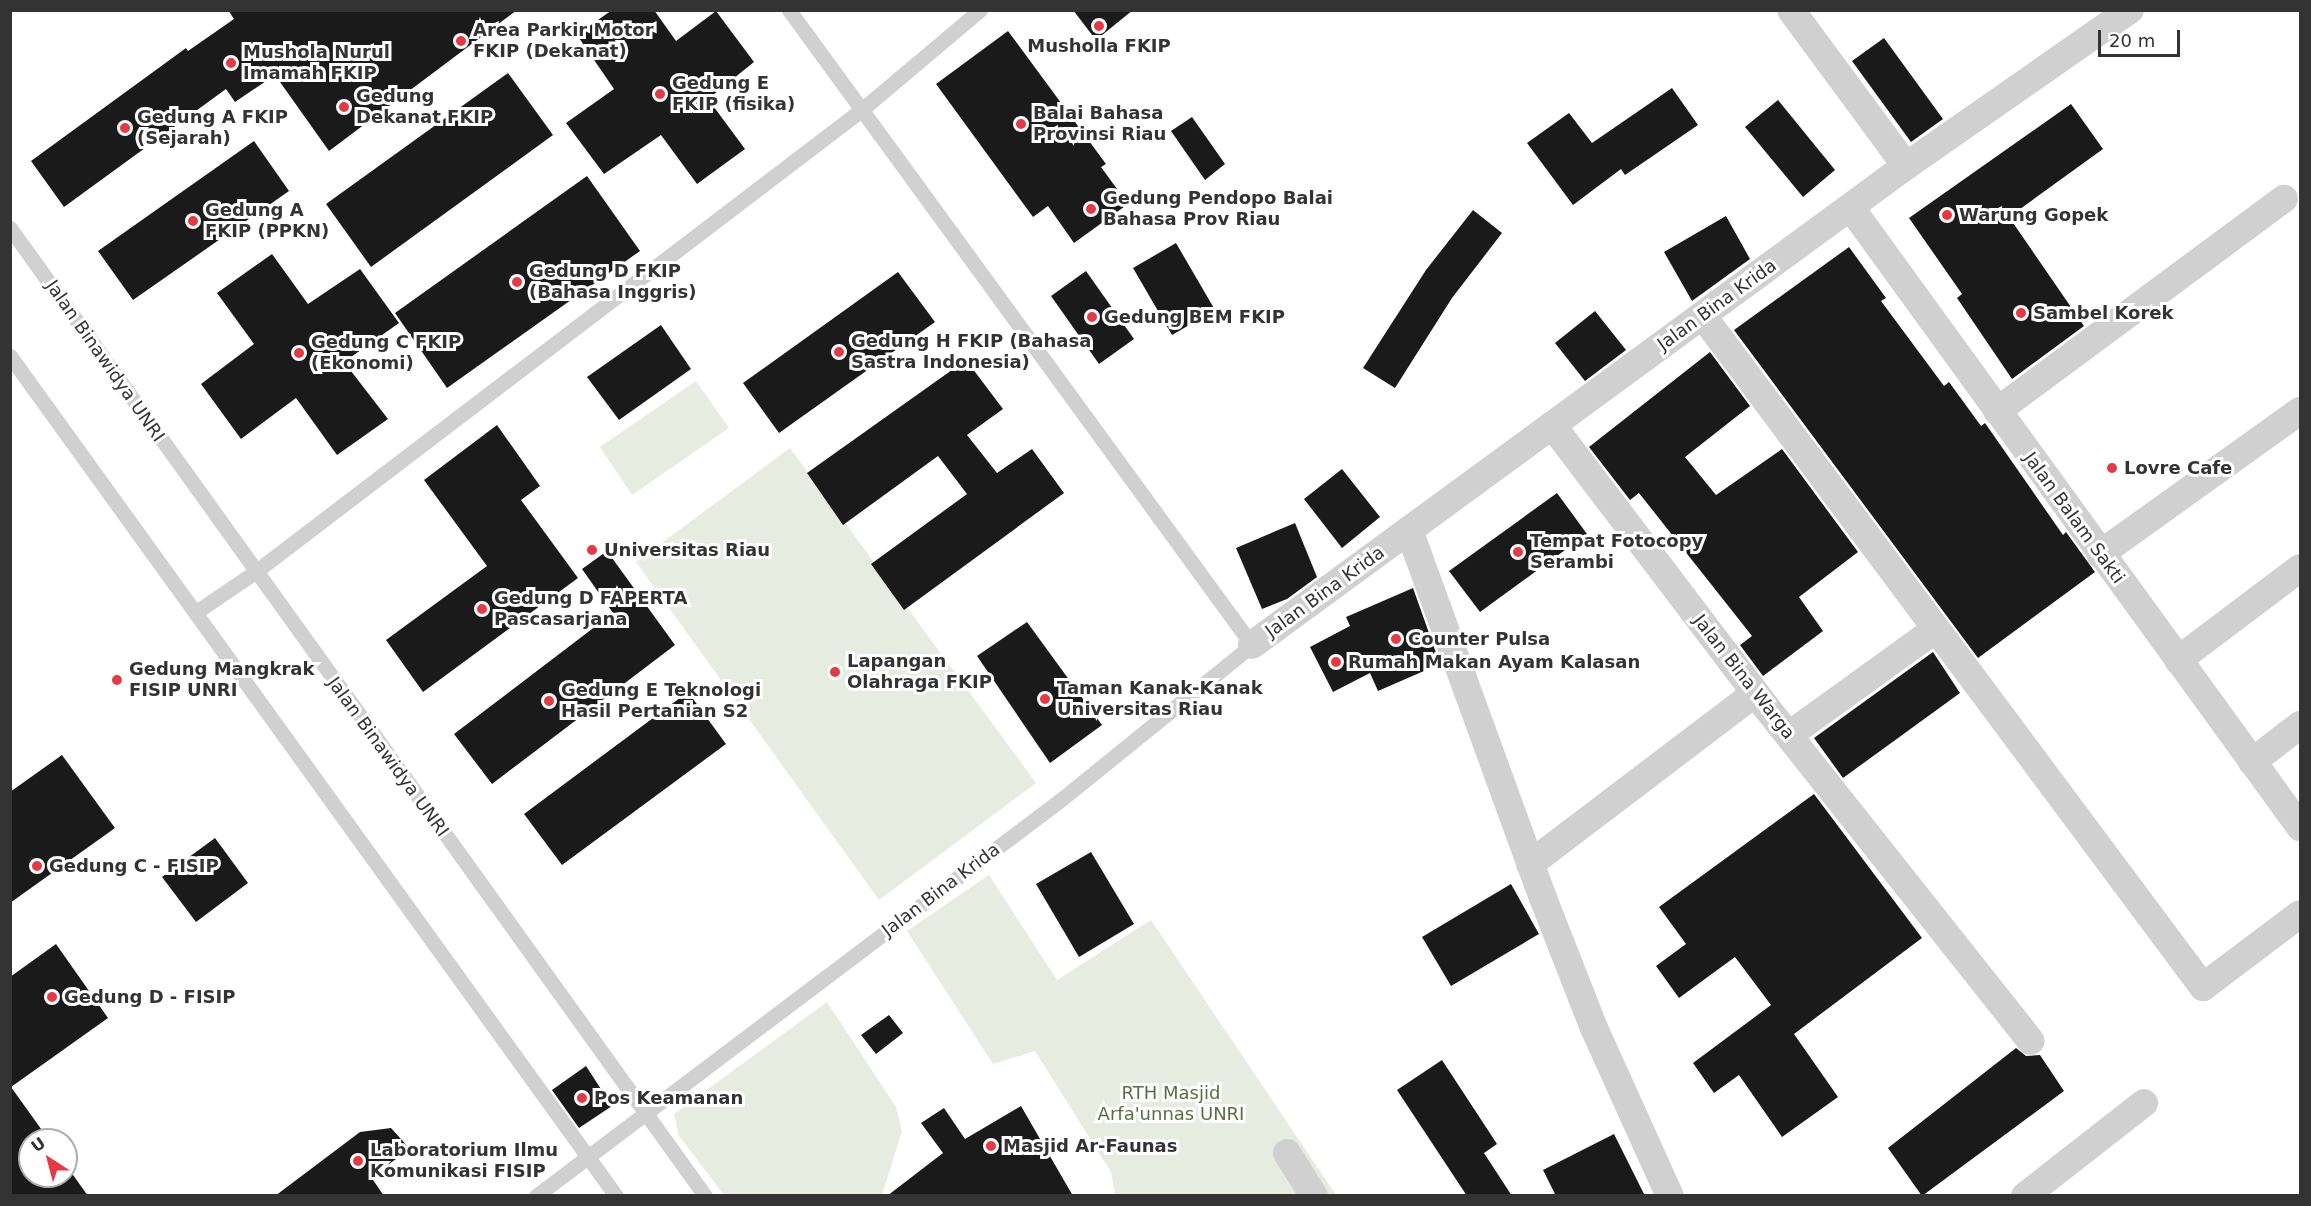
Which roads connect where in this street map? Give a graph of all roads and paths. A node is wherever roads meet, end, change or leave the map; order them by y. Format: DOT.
graph roads {
  1 [pos="789,10"];
  2 [pos="980,10"];
  3 [pos="1791,10"];
  4 [pos="2130,10"];
  5 [pos="860,111"];
  6 [pos="1906,166"];
  7 [pos="2284,199"];
  8 [pos="1851,208"];
  9 [pos="10,228"];
  10 [pos="1703,316"];
  11 [pos="10,356"];
  12 [pos="1997,411"];
  13 [pos="2301,411"];
  14 [pos="1551,425"];
  15 [pos="1409,530"];
  16 [pos="2100,554"];
  17 [pos="2301,568"];
  18 [pos="255,572"];
  19 [pos="196,612"];
  20 [pos="1936,628"];
  21 [pos="1252,645"];
  22 [pos="2178,660"];
  23 [pos="1755,693"];
  24 [pos="2301,725"];
  25 [pos="1789,735"];
  26 [pos="2252,762"];
  27 [pos="2301,827"];
  28 [pos="1530,864"];
  29 [pos="2301,914"];
  30 [pos="2031,1041"];
  31 [pos="2144,1103"];
  32 [pos="644,1113"];
  33 [pos="1287,1153"];
  34 [pos="589,1157"];
  35 [pos="536,1196"];
  36 [pos="616,1196"];
  37 [pos="705,1196"];
  38 [pos="1314,1196"];
  39 [pos="1670,1196"];
  40 [pos="2025,1196"];
  1 -- 5 [label="lane"];
  2 -- 5 [label="lane"];
  3 -- 6 [label="street"];
  4 -- 6 [label="street, Jalan Bina Krida"];
  5 -- 18 [label="lane"];
  5 -- 21 [label="lane"];
  6 -- 8 [label="street, Jalan Bina Krida"];
  7 -- 12 [label="street"];
  8 -- 10 [label="street, Jalan Bina Krida"];
  8 -- 12 [label="street, Jalan Balam Sakti"];
  9 -- 18 [label="lane, Jalan Binawidya UNRI"];
  10 -- 14 [label="street, Jalan Bina Krida"];
  10 -- 20 [label="street"];
  11 -- 19 [label="lane"];
  12 -- 16 [label="street, Jalan Balam Sakti"];
  13 -- 16 [label="street"];
  14 -- 15 [label="street, Jalan Bina Krida"];
  14 -- 23 [label="street, Jalan Bina Warga"];
  15 -- 21 [label="street, Jalan Bina Krida"];
  15 -- 28 [label="street"];
  16 -- 22 [label="street, Jalan Balam Sakti"];
  17 -- 22 [label="street"];
  18 -- 19 [label="lane"];
  18 -- 32 [label="lane, Jalan Binawidya UNRI"];
  19 -- 34 [label="lane"];
  20 -- 25 [label="street"];
  20 -- 29 [label="street"];
  21 -- 32 [label="lane, Jalan Bina Krida"];
  22 -- 26 [label="street, Jalan Balam Sakti"];
  23 -- 25 [label="street, Jalan Bina Warga"];
  23 -- 28 [label="street"];
  24 -- 26 [label="street"];
  25 -- 30 [label="street, Jalan Bina Warga"];
  26 -- 27 [label="street, Jalan Balam Sakti"];
  28 -- 39 [label="street"];
  31 -- 40 [label="street"];
  32 -- 34 [label="lane, Jalan Bina Krida"];
  32 -- 37 [label="lane, Jalan Binawidya UNRI"];
  33 -- 38 [label="street"];
  34 -- 35 [label="lane, Jalan Bina Krida"];
  34 -- 36 [label="lane"];
}
